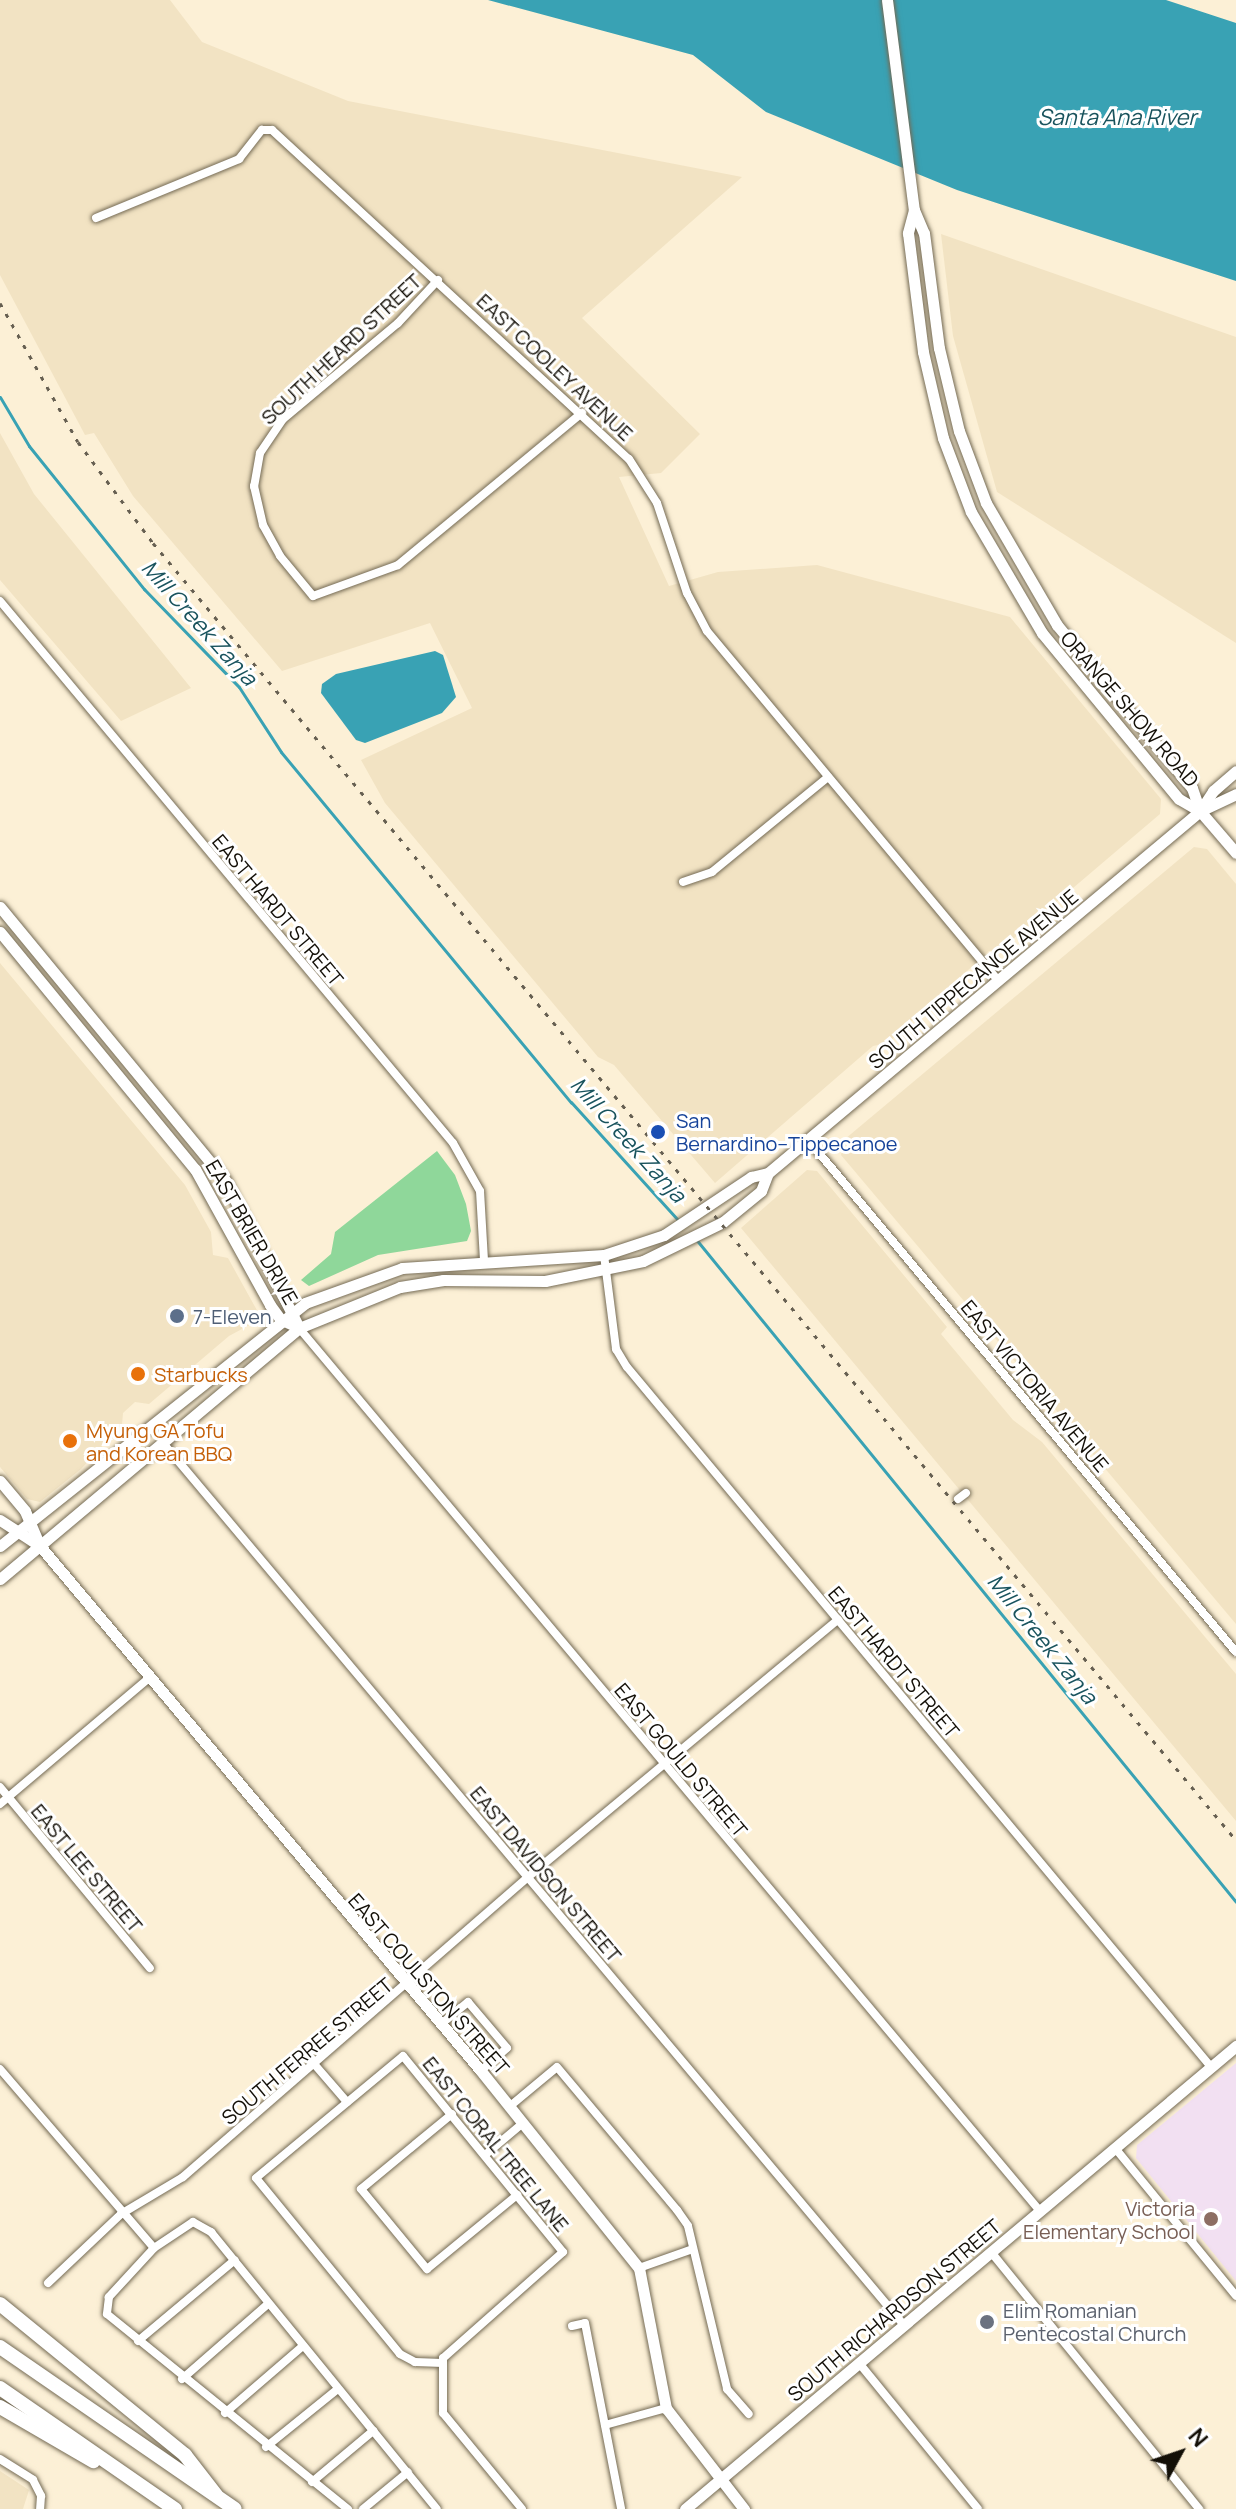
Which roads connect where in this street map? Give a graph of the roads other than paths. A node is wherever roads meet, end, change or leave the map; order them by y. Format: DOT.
graph roads {
  1 [pos="887,0"];
  2 [pos="914,210"];
  3 [pos="96,218"];
  4 [pos="438,280"];
  5 [pos="943,368"];
  6 [pos="926,372"];
  7 [pos="582,413"];
  8 [pos="0,601"];
  9 [pos="1236,771"];
  10 [pos="828,777"];
  11 [pos="1236,794"];
  12 [pos="1200,811"];
  13 [pos="1236,853"];
  14 [pos="683,882"];
  15 [pos="0,907"];
  16 [pos="0,932"];
  17 [pos="999,981"];
  18 [pos="809,1141"];
  19 [pos="768,1173"];
  20 [pos="604,1255"];
  21 [pos="484,1260"];
  22 [pos="608,1272"];
  23 [pos="485,1279"];
  24 [pos="293,1310"];
  25 [pos="280,1319"];
  26 [pos="299,1328"];
  27 [pos="163,1443"];
  28 [pos="0,1481"];
  29 [pos="0,1520"];
  30 [pos="31,1524"];
  31 [pos="15,1535"];
  32 [pos="0,1546"];
  33 [pos="40,1546"];
  34 [pos="0,1579"];
  35 [pos="838,1620"];
  36 [pos="1236,1652"];
  37 [pos="148,1679"];
  38 [pos="665,1765"];
  39 [pos="0,1787"];
  40 [pos="8,1797"];
  41 [pos="0,1804"];
  42 [pos="528,1877"];
  43 [pos="150,1968"];
  44 [pos="406,1987"];
  45 [pos="441,2024"];
  46 [pos="1236,2046"];
  47 [pos="315,2065"];
  48 [pos="1211,2067"];
  49 [pos="0,2069"];
  50 [pos="481,2071"];
  51 [pos="347,2102"];
  52 [pos="509,2107"];
  53 [pos="452,2114"];
  54 [pos="523,2123"];
  55 [pos="1115,2148"];
  56 [pos="485,2155"];
  57 [pos="517,2195"];
  58 [pos="1040,2211"];
  59 [pos="121,2214"];
  60 [pos="154,2248"];
  61 [pos="693,2249"];
  62 [pos="991,2252"];
  63 [pos="235,2260"];
  64 [pos="639,2268"];
  65 [pos="48,2283"];
  66 [pos="1236,2296"];
  67 [pos="0,2304"];
  68 [pos="268,2304"];
  69 [pos="904,2325"];
  70 [pos="572,2326"];
  71 [pos="138,2341"];
  72 [pos="303,2346"];
  73 [pos="0,2347"];
  74 [pos="443,2363"];
  75 [pos="859,2363"];
  76 [pos="182,2379"];
  77 [pos="0,2388"];
  78 [pos="338,2389"];
  79 [pos="0,2407"];
  80 [pos="666,2408"];
  81 [pos="225,2413"];
  82 [pos="749,2414"];
  83 [pos="605,2425"];
  84 [pos="373,2431"];
  85 [pos="266,2447"];
  86 [pos="0,2459"];
  87 [pos="408,2472"];
  88 [pos="720,2480"];
  89 [pos="312,2482"];
  90 [pos="149,2491"];
  91 [pos="216,2495"];
  92 [pos="40,2509"];
  93 [pos="175,2509"];
  94 [pos="235,2509"];
  95 [pos="348,2509"];
  96 [pos="363,2509"];
  97 [pos="437,2509"];
  98 [pos="522,2509"];
  99 [pos="621,2509"];
  100 [pos="685,2509"];
  101 [pos="744,2509"];
  102 [pos="978,2509"];
  103 [pos="1199,2509"];
  1 -- 2 [label="main road"];
  2 -- 5 [label="main road, ORANGE SHOW ROAD"];
  2 -- 6 [label="main road, ORANGE SHOW ROAD"];
  3 -- 4 [label="street, EAST COOLEY AVENUE"];
  4 -- 7 [label="street, EAST COOLEY AVENUE"];
  4 -- 7 [label="street, SOUTH HEARD STREET"];
  5 -- 6 [label="main road"];
  5 -- 12 [label="main road, ORANGE SHOW ROAD"];
  6 -- 12 [label="main road, ORANGE SHOW ROAD"];
  7 -- 10 [label="street, EAST COOLEY AVENUE"];
  8 -- 21 [label="street, EAST HARDT STREET"];
  9 -- 12 [label="main road, SOUTH TIPPECANOE AVENUE"];
  10 -- 14 [label="street"];
  10 -- 17 [label="street, EAST COOLEY AVENUE"];
  11 -- 12 [label="main road, SOUTH TIPPECANOE AVENUE"];
  12 -- 13 [label="main road"];
  12 -- 17 [label="main road, SOUTH TIPPECANOE AVENUE"];
  15 -- 24 [label="main road, EAST BRIER DRIVE"];
  16 -- 25 [label="main road, EAST BRIER DRIVE"];
  17 -- 18 [label="main road, SOUTH TIPPECANOE AVENUE"];
  18 -- 19 [label="main road, SOUTH TIPPECANOE AVENUE"];
  18 -- 36 [label="street, EAST VICTORIA AVENUE"];
  19 -- 20 [label="main road, SOUTH TIPPECANOE AVENUE"];
  19 -- 22 [label="main road, SOUTH TIPPECANOE AVENUE"];
  20 -- 21 [label="main road, SOUTH TIPPECANOE AVENUE"];
  20 -- 22 [label="street, EAST HARDT STREET"];
  21 -- 23 [label="main road"];
  21 -- 24 [label="main road, SOUTH TIPPECANOE AVENUE"];
  22 -- 23 [label="main road, SOUTH TIPPECANOE AVENUE"];
  22 -- 35 [label="street, EAST HARDT STREET"];
  23 -- 26 [label="main road, SOUTH TIPPECANOE AVENUE"];
  24 -- 25 [label="main road, SOUTH TIPPECANOE AVENUE"];
  24 -- 26 [label="main road, EAST BRIER DRIVE"];
  25 -- 26 [label="main road, EAST BRIER DRIVE"];
  25 -- 30 [label="main road, SOUTH TIPPECANOE AVENUE"];
  26 -- 27 [label="main road, SOUTH TIPPECANOE AVENUE"];
  26 -- 38 [label="street, EAST GOULD STREET"];
  27 -- 33 [label="main road, SOUTH TIPPECANOE AVENUE"];
  27 -- 42 [label="street, EAST DAVIDSON STREET"];
  28 -- 30 [label="main road"];
  29 -- 31 [label="main road"];
  30 -- 31 [label="main road, SOUTH TIPPECANOE AVENUE"];
  30 -- 33 [label="main road"];
  31 -- 32 [label="main road, SOUTH TIPPECANOE AVENUE"];
  31 -- 33 [label="main road"];
  33 -- 34 [label="main road, SOUTH TIPPECANOE AVENUE"];
  33 -- 37 [label="main road, EAST COULSTON STREET"];
  35 -- 38 [label="street, SOUTH FERREE STREET"];
  35 -- 48 [label="street, EAST HARDT STREET"];
  37 -- 40 [label="street"];
  37 -- 44 [label="main road, EAST COULSTON STREET"];
  38 -- 42 [label="street, SOUTH FERREE STREET"];
  38 -- 58 [label="street, EAST GOULD STREET"];
  39 -- 40 [label="street, EAST LEE STREET"];
  40 -- 41 [label="street"];
  40 -- 43 [label="street, EAST LEE STREET"];
  42 -- 44 [label="street, SOUTH FERREE STREET"];
  42 -- 69 [label="street, EAST DAVIDSON STREET"];
  44 -- 45 [label="main road, EAST COULSTON STREET"];
  44 -- 47 [label="street, SOUTH FERREE STREET"];
  45 -- 50 [label="main road, EAST COULSTON STREET"];
  45 -- 50 [label="street"];
  46 -- 48 [label="main road, SOUTH RICHARDSON STREET"];
  47 -- 51 [label="street"];
  47 -- 59 [label="street, SOUTH FERREE STREET"];
  48 -- 55 [label="main road, SOUTH RICHARDSON STREET"];
  49 -- 59 [label="street"];
  50 -- 52 [label="main road, EAST COULSTON STREET"];
  51 -- 53 [label="street, EAST CORAL TREE LANE"];
  51 -- 74 [label="street"];
  52 -- 54 [label="main road, EAST COULSTON STREET"];
  52 -- 61 [label="street"];
  53 -- 56 [label="street, EAST CORAL TREE LANE"];
  53 -- 57 [label="street"];
  54 -- 56 [label="street"];
  54 -- 64 [label="main road, EAST COULSTON STREET"];
  55 -- 58 [label="main road, SOUTH RICHARDSON STREET"];
  55 -- 66 [label="street"];
  56 -- 57 [label="street, EAST CORAL TREE LANE"];
  57 -- 74 [label="street, EAST CORAL TREE LANE"];
  58 -- 62 [label="main road, SOUTH RICHARDSON STREET"];
  59 -- 60 [label="street"];
  59 -- 65 [label="street, SOUTH FERREE STREET"];
  60 -- 63 [label="street"];
  60 -- 71 [label="street"];
  61 -- 64 [label="street"];
  61 -- 82 [label="street"];
  62 -- 69 [label="main road, SOUTH RICHARDSON STREET"];
  62 -- 103 [label="street"];
  63 -- 68 [label="street"];
  63 -- 71 [label="street"];
  64 -- 80 [label="main road, EAST COULSTON STREET"];
  67 -- 91 [label="highway"];
  68 -- 72 [label="street"];
  68 -- 76 [label="street"];
  69 -- 75 [label="main road, SOUTH RICHARDSON STREET"];
  70 -- 83 [label="street"];
  71 -- 76 [label="street"];
  72 -- 78 [label="street"];
  72 -- 81 [label="street"];
  73 -- 91 [label="highway"];
  74 -- 98 [label="street"];
  75 -- 88 [label="main road, SOUTH RICHARDSON STREET"];
  75 -- 102 [label="street"];
  76 -- 81 [label="street"];
  77 -- 90 [label="highway"];
  78 -- 84 [label="street"];
  78 -- 85 [label="street"];
  79 -- 90 [label="highway"];
  80 -- 83 [label="street"];
  80 -- 88 [label="main road, EAST COULSTON STREET"];
  81 -- 85 [label="street"];
  83 -- 99 [label="street"];
  84 -- 87 [label="street"];
  84 -- 89 [label="street"];
  85 -- 89 [label="street"];
  86 -- 92 [label="street"];
  87 -- 96 [label="street"];
  87 -- 97 [label="street"];
  88 -- 100 [label="main road, SOUTH RICHARDSON STREET"];
  88 -- 101 [label="main road, EAST COULSTON STREET"];
  89 -- 95 [label="street"];
  90 -- 93 [label="highway"];
  91 -- 94 [label="highway"];
}
